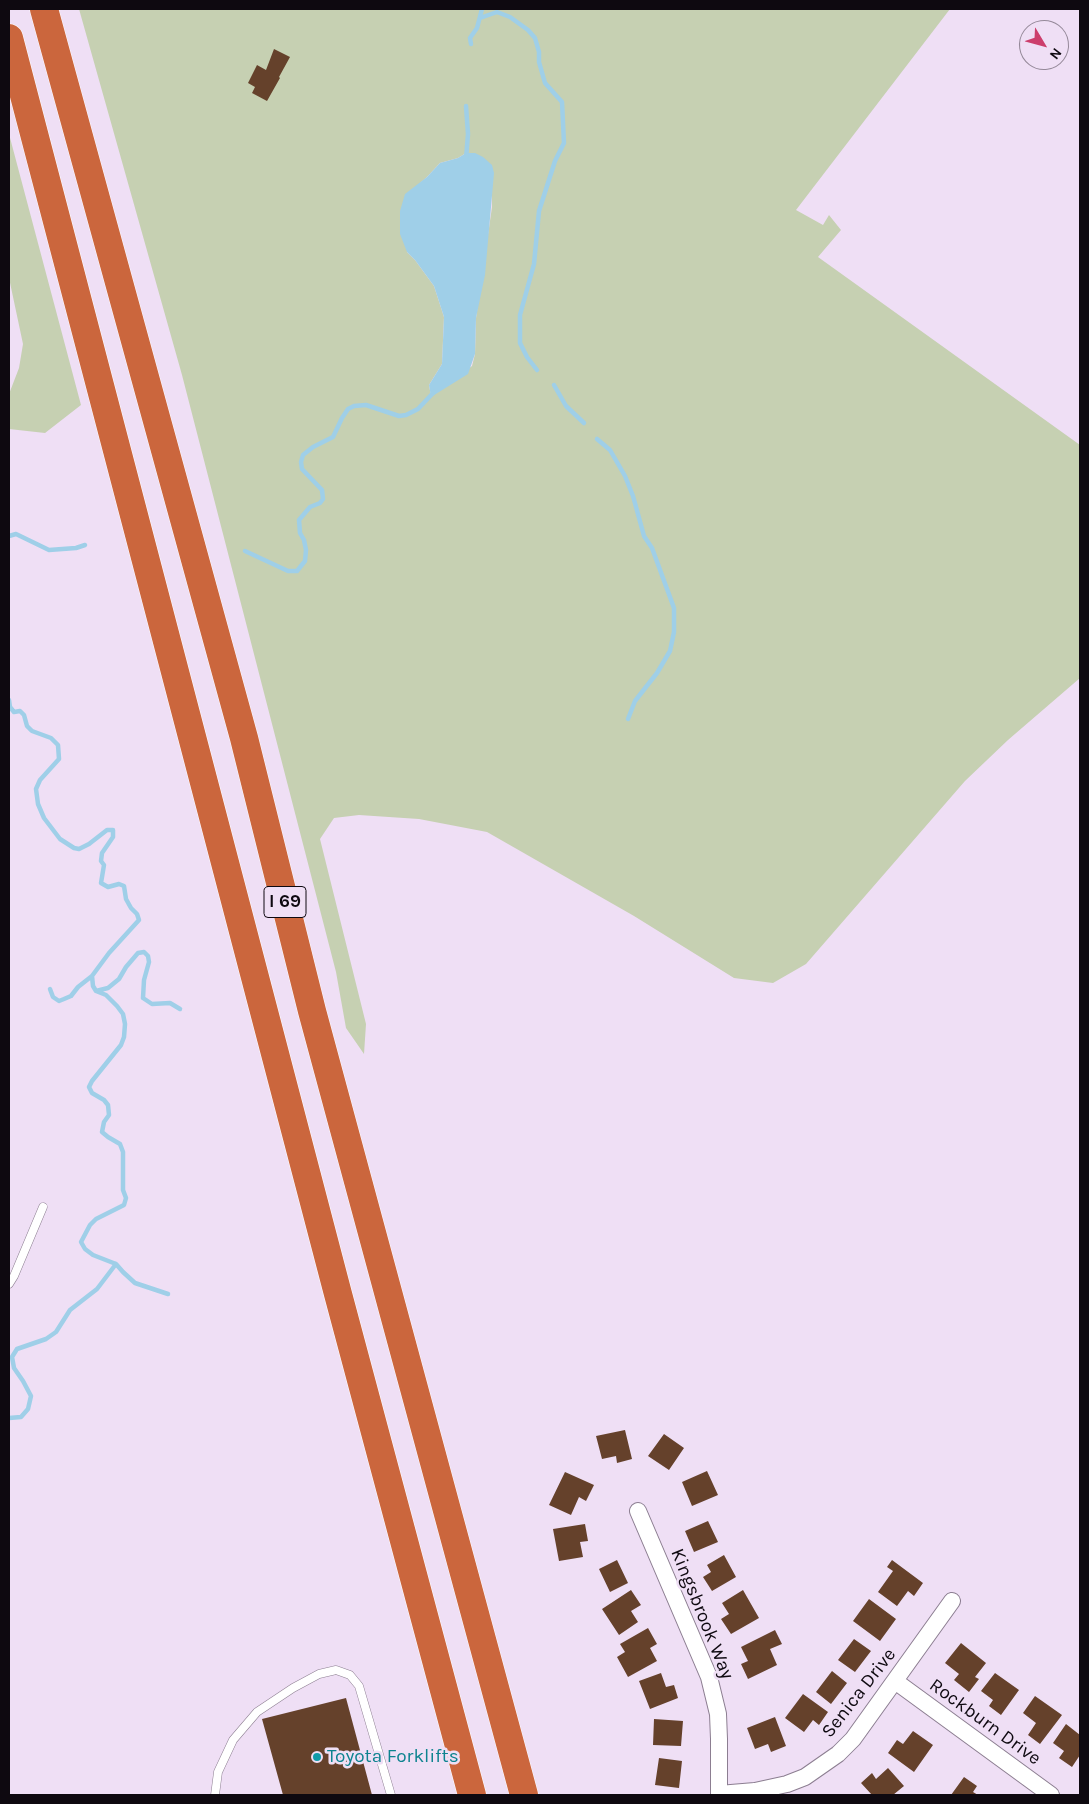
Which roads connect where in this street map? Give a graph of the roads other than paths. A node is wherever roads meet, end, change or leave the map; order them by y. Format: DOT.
graph roads {
  1 [pos="44,9"];
  2 [pos="9,38"];
  3 [pos="43,1207"];
  4 [pos="9,1284"];
  5 [pos="638,1511"];
  6 [pos="952,1601"];
  7 [pos="895,1681"];
  8 [pos="215,1795"];
  9 [pos="391,1795"];
  10 [pos="472,1795"];
  11 [pos="524,1795"];
  12 [pos="719,1795"];
  13 [pos="1051,1795"];
  1 -- 11 [label="highway, I 69"];
  2 -- 10 [label="highway, I 69"];
  3 -- 4 [label="lane"];
  5 -- 12 [label="street, Kingsbrook Way"];
  6 -- 7 [label="street, Senica Drive"];
  7 -- 12 [label="street, Senica Drive"];
  7 -- 13 [label="street, Rockburn Drive"];
  8 -- 9 [label="lane"];
}
